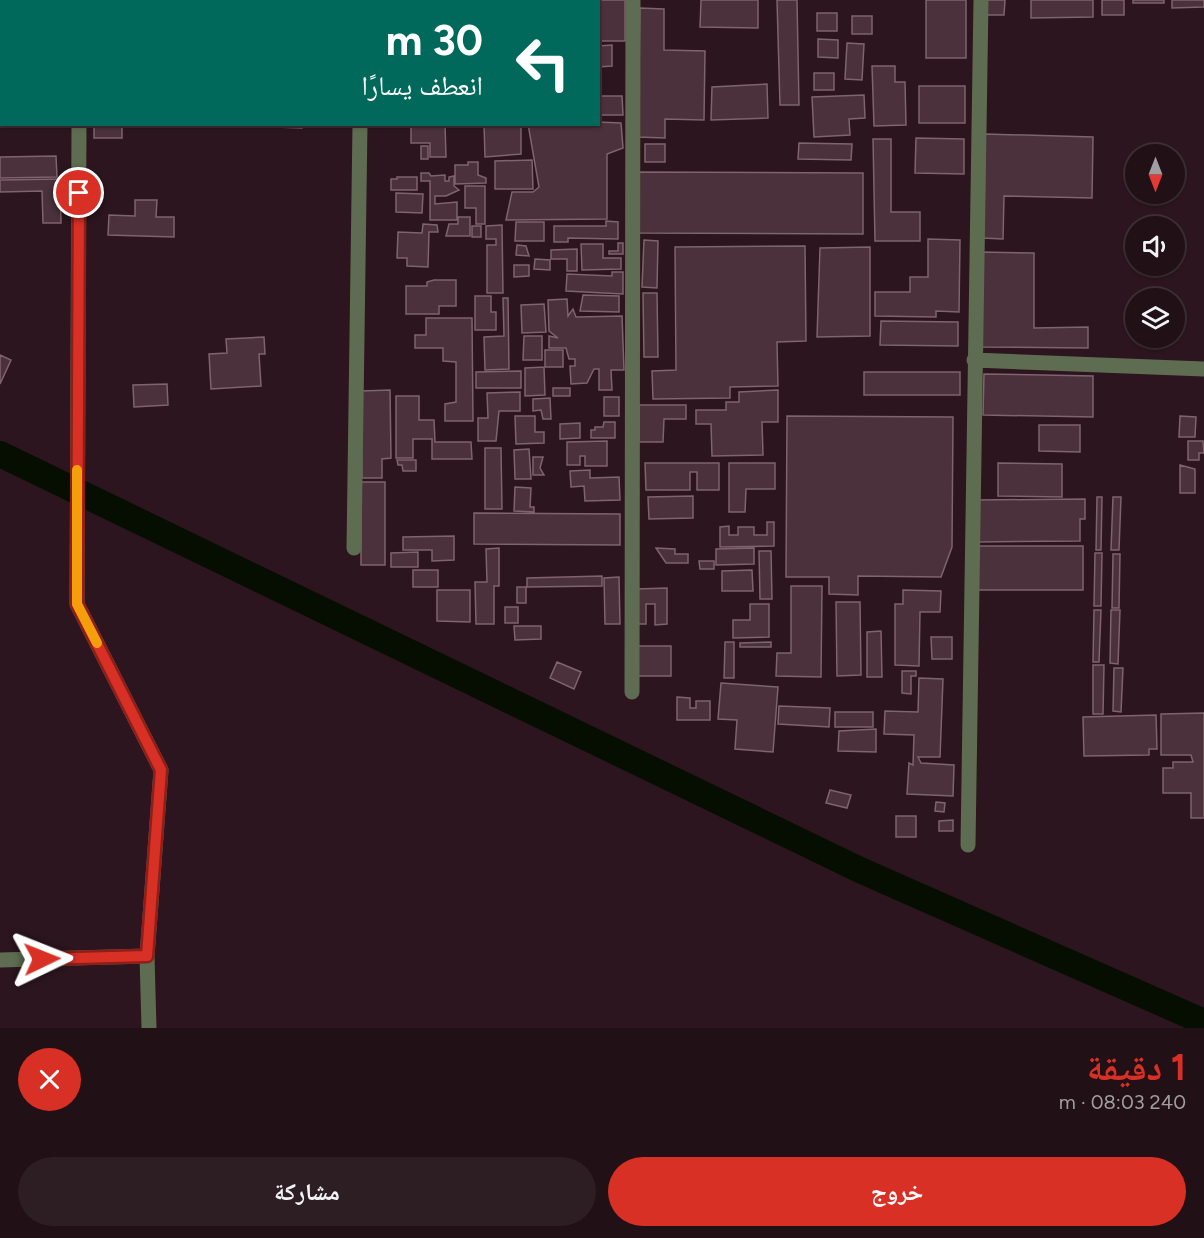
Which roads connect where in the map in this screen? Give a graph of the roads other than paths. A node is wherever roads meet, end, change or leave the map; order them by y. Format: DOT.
graph roads {
  1 [pos="633,0"];
  2 [pos="981,0"];
  3 [pos="79,126"];
  4 [pos="360,126"];
  5 [pos="974,360"];
  6 [pos="1204,369"];
  7 [pos="354,548"];
  8 [pos="632,692"];
  9 [pos="968,845"];
  10 [pos="147,956"];
  11 [pos="0,960"];
  12 [pos="149,1028"];
  1 -- 8 [label="street"];
  2 -- 5 [label="street"];
  3 -- 10 [label="street"];
  4 -- 7 [label="street"];
  5 -- 6 [label="street"];
  5 -- 9 [label="street"];
  10 -- 11 [label="street"];
  10 -- 12 [label="street"];
}
